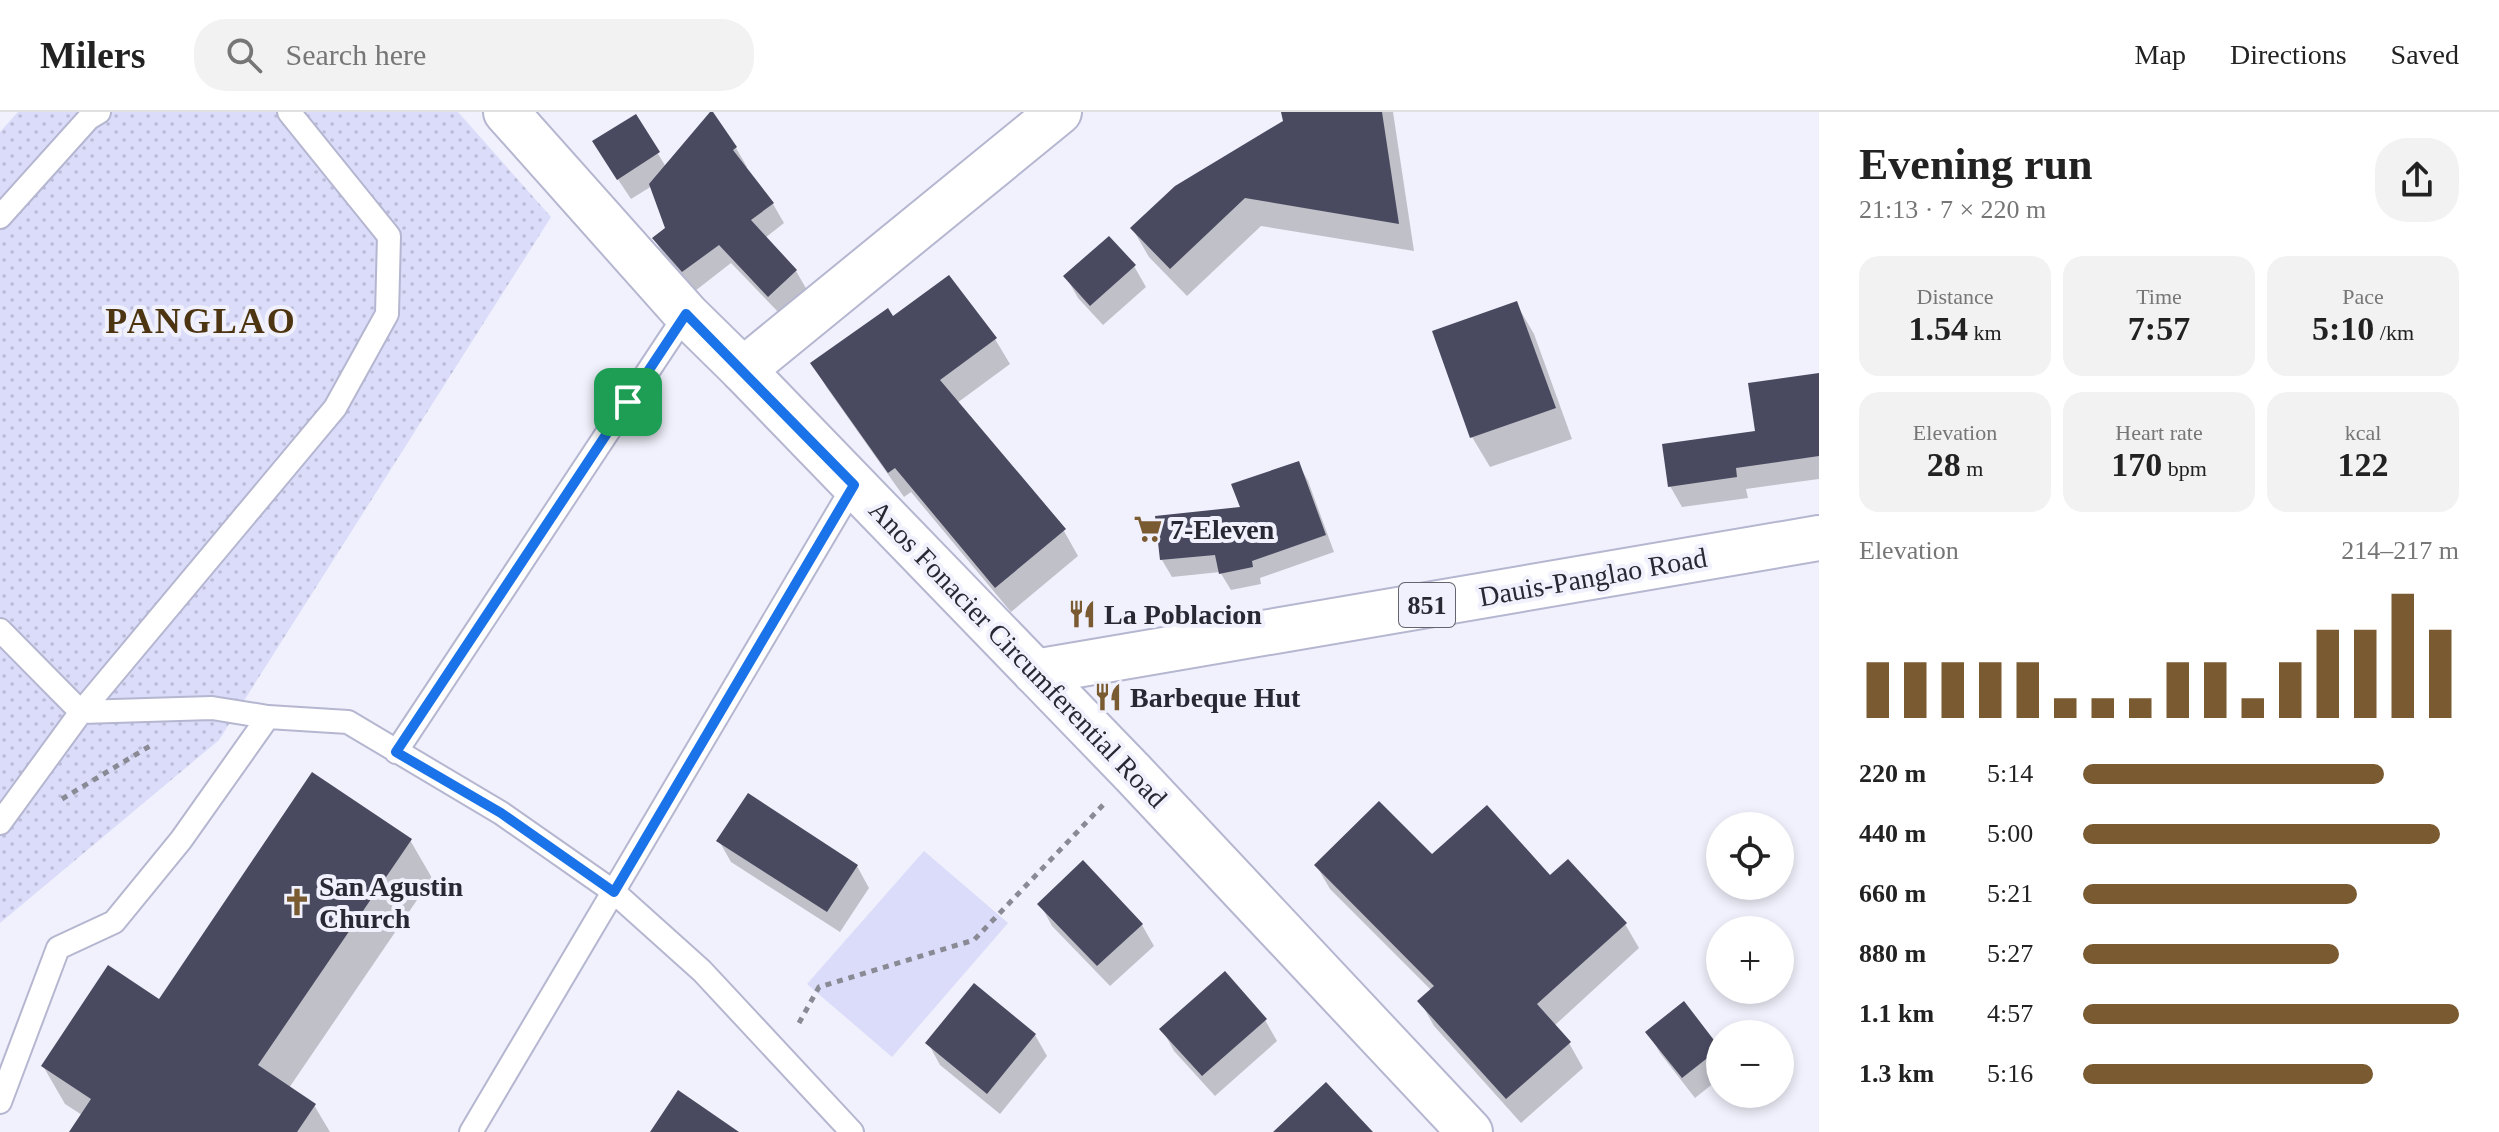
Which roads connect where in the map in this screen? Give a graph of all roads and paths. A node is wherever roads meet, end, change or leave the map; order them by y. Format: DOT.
graph roads {
  1 [pos="99,112"];
  2 [pos="289,112"];
  3 [pos="506,112"];
  4 [pos="1059,112"];
  5 [pos="0,217"];
  6 [pos="686,314"];
  7 [pos="743,370"];
  8 [pos="854,485"];
  9 [pos="1819,538"];
  10 [pos="0,630"];
  11 [pos="1035,672"];
  12 [pos="212,708"];
  13 [pos="81,712"];
  14 [pos="268,717"];
  15 [pos="396,752"];
  16 [pos="1133,773"];
  17 [pos="53,805"];
  18 [pos="0,823"];
  19 [pos="614,892"];
  20 [pos="781,1056"];
  21 [pos="0,1102"];
  22 [pos="471,1132"];
  23 [pos="852,1132"];
  24 [pos="1470,1132"];
  1 -- 5 [label="lane"];
  2 -- 13 [label="lane"];
  3 -- 6 [label="main road, Anos Fonacier Circumferential Road"];
  4 -- 7 [label="main road"];
  6 -- 7 [label="main road, Anos Fonacier Circumferential Road"];
  6 -- 15 [label="lane"];
  7 -- 8 [label="main road, Anos Fonacier Circumferential Road"];
  8 -- 11 [label="main road, Anos Fonacier Circumferential Road"];
  8 -- 19 [label="lane"];
  9 -- 11 [label="main road, Dauis-Panglao Road / 851"];
  10 -- 13 [label="lane"];
  11 -- 16 [label="main road, Anos Fonacier Circumferential Road"];
  12 -- 13 [label="lane"];
  12 -- 14 [label="lane"];
  12 -- 17 [label="path"];
  13 -- 18 [label="lane"];
  14 -- 15 [label="lane"];
  14 -- 21 [label="lane"];
  15 -- 19 [label="lane"];
  16 -- 20 [label="path"];
  16 -- 24 [label="main road, Anos Fonacier Circumferential Road"];
  19 -- 20 [label="lane"];
  19 -- 22 [label="lane"];
  20 -- 23 [label="lane"];
}
